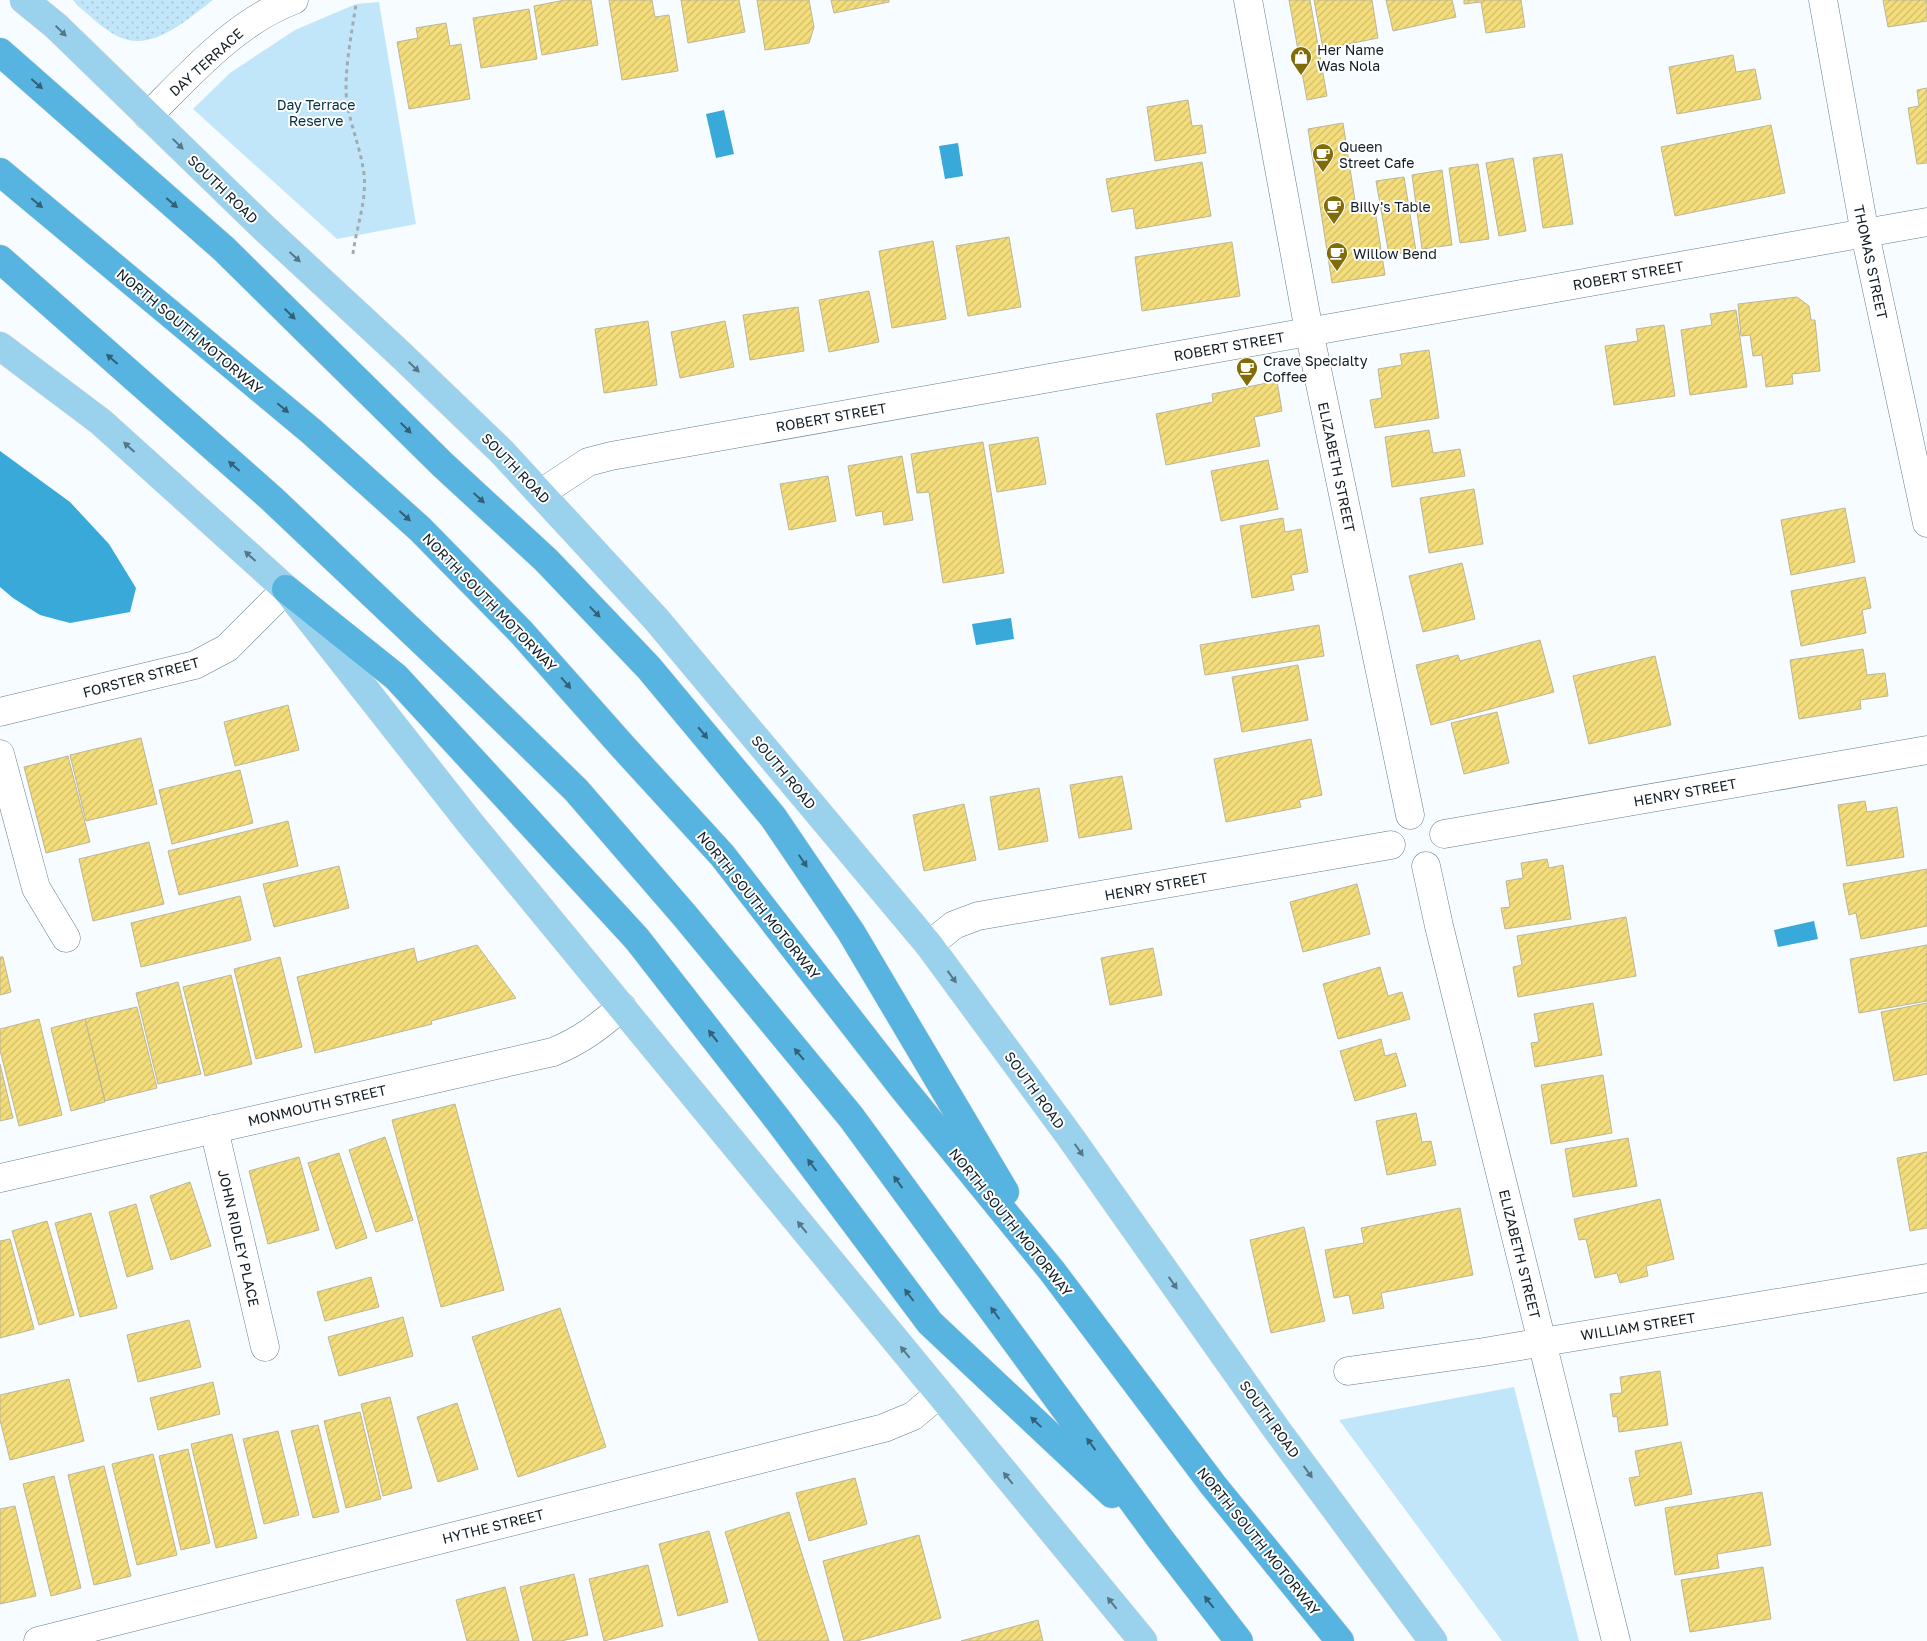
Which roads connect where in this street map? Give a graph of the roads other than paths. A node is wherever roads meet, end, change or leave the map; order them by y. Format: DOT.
graph roads {
  1 [pos="24,0"];
  2 [pos="294,0"];
  3 [pos="1248,0"];
  4 [pos="1823,0"];
  5 [pos="0,52"];
  6 [pos="148,116"];
  7 [pos="0,172"];
  8 [pos="1927,222"];
  9 [pos="1865,234"];
  10 [pos="0,259"];
  11 [pos="1309,331"];
  12 [pos="0,346"];
  13 [pos="541,493"];
  14 [pos="1927,523"];
  15 [pos="286,589"];
  16 [pos="0,712"];
  17 [pos="1927,750"];
  18 [pos="0,754"];
  19 [pos="1410,815"];
  20 [pos="1444,834"];
  21 [pos="1391,845"];
  22 [pos="1426,866"];
  23 [pos="66,938"];
  24 [pos="929,945"];
  25 [pos="622,1007"];
  26 [pos="214,1129"];
  27 [pos="0,1178"];
  28 [pos="1052,1271"];
  29 [pos="1927,1278"];
  30 [pos="1541,1342"];
  31 [pos="265,1347"];
  32 [pos="1348,1371"];
  33 [pos="939,1394"];
  34 [pos="1161,1540"];
  35 [pos="38,1641"];
  36 [pos="1143,1641"];
  37 [pos="1239,1641"];
  38 [pos="1340,1641"];
  39 [pos="1433,1641"];
  40 [pos="1616,1641"];
  1 -- 6 [label="main road, SOUTH ROAD, one-way"];
  2 -- 6 [label="street, DAY TERRACE"];
  3 -- 11 [label="street, ELIZABETH STREET"];
  4 -- 9 [label="street, THOMAS STREET"];
  5 -- 28 [label="highway, one-way"];
  6 -- 13 [label="main road, SOUTH ROAD, one-way"];
  7 -- 28 [label="highway, NORTH SOUTH MOTORWAY, one-way"];
  8 -- 9 [label="street, ROBERT STREET"];
  9 -- 11 [label="street, ROBERT STREET"];
  9 -- 14 [label="street, THOMAS STREET"];
  34 -- 10 [label="highway, one-way"];
  11 -- 13 [label="street, ROBERT STREET"];
  11 -- 19 [label="street, ELIZABETH STREET"];
  15 -- 12 [label="main road, one-way"];
  13 -- 24 [label="main road, SOUTH ROAD"];
  15 -- 16 [label="street, FORSTER STREET"];
  15 -- 25 [label="main road"];
  34 -- 15 [label="highway, one-way"];
  17 -- 20 [label="street, HENRY STREET"];
  18 -- 23 [label="street"];
  19 -- 20 [label="street"];
  19 -- 21 [label="street"];
  20 -- 22 [label="street"];
  21 -- 22 [label="street"];
  21 -- 24 [label="street, HENRY STREET"];
  22 -- 30 [label="street, ELIZABETH STREET"];
  24 -- 39 [label="main road, SOUTH ROAD, one-way"];
  25 -- 26 [label="street, MONMOUTH STREET"];
  33 -- 25 [label="main road, one-way"];
  26 -- 27 [label="street, MONMOUTH STREET"];
  26 -- 31 [label="street, JOHN RIDLEY PLACE"];
  28 -- 38 [label="highway, NORTH SOUTH MOTORWAY"];
  29 -- 30 [label="street, WILLIAM STREET"];
  30 -- 32 [label="street, WILLIAM STREET"];
  30 -- 40 [label="street, ELIZABETH STREET"];
  33 -- 35 [label="street, HYTHE STREET"];
  36 -- 33 [label="main road, one-way"];
  37 -- 34 [label="highway, one-way"];
}
